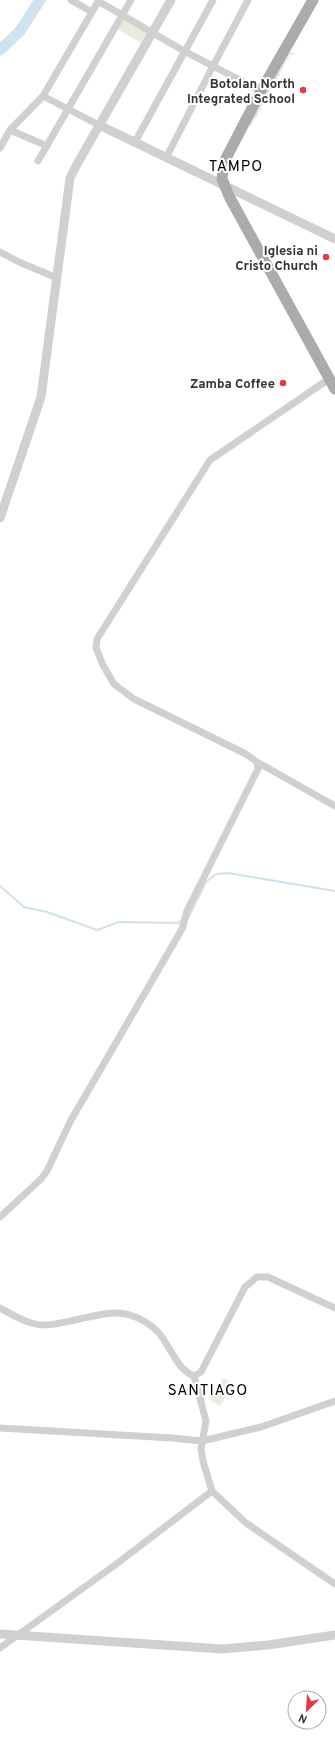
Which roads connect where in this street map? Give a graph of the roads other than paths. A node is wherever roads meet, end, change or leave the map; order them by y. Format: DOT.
graph roads {
  1 [pos="71,0"];
  2 [pos="98,0"];
  3 [pos="131,0"];
  4 [pos="171,0"];
  5 [pos="213,0"];
  6 [pos="248,0"];
  7 [pos="313,0"];
  8 [pos="92,12"];
  9 [pos="123,15"];
  10 [pos="152,32"];
  11 [pos="184,51"];
  12 [pos="213,66"];
  13 [pos="261,91"];
  14 [pos="43,96"];
  15 [pos="69,110"];
  16 [pos="99,125"];
  17 [pos="10,130"];
  18 [pos="135,142"];
  19 [pos="47,146"];
  20 [pos="0,148"];
  21 [pos="166,158"];
  22 [pos="38,161"];
  23 [pos="224,186"];
  24 [pos="335,239"];
  25 [pos="0,252"];
  26 [pos="57,278"];
  27 [pos="329,379"];
  28 [pos="335,389"];
  29 [pos="0,518"];
  30 [pos="257,762"];
  31 [pos="335,806"];
  32 [pos="0,1217"];
  33 [pos="0,1308"];
  34 [pos="335,1308"];
  35 [pos="194,1376"];
  36 [pos="335,1401"];
  37 [pos="0,1428"];
  38 [pos="202,1441"];
  39 [pos="212,1491"];
  40 [pos="335,1584"];
  41 [pos="0,1634"];
  42 [pos="16,1635"];
  43 [pos="335,1635"];
  44 [pos="0,1648"];
  1 -- 8 [label="street"];
  2 -- 8 [label="street"];
  2 -- 9 [label="street"];
  3 -- 9 [label="street"];
  4 -- 10 [label="street"];
  5 -- 11 [label="street"];
  6 -- 12 [label="street"];
  7 -- 13 [label="main road"];
  8 -- 14 [label="street"];
  9 -- 10 [label="street"];
  9 -- 15 [label="street"];
  10 -- 11 [label="street"];
  10 -- 16 [label="street"];
  11 -- 12 [label="street"];
  11 -- 18 [label="street"];
  12 -- 13 [label="street"];
  12 -- 21 [label="street"];
  13 -- 23 [label="main road"];
  14 -- 15 [label="street"];
  14 -- 17 [label="street"];
  15 -- 16 [label="street"];
  15 -- 19 [label="street"];
  16 -- 18 [label="street"];
  16 -- 26 [label="street"];
  17 -- 19 [label="street"];
  17 -- 20 [label="street"];
  18 -- 21 [label="street"];
  19 -- 22 [label="street"];
  21 -- 23 [label="street"];
  23 -- 24 [label="street"];
  23 -- 27 [label="main road"];
  25 -- 26 [label="street"];
  26 -- 29 [label="street"];
  27 -- 28 [label="main road"];
  27 -- 30 [label="street"];
  30 -- 31 [label="street"];
  30 -- 32 [label="street"];
  33 -- 35 [label="street"];
  34 -- 35 [label="street"];
  35 -- 38 [label="street"];
  36 -- 38 [label="street"];
  37 -- 38 [label="street"];
  38 -- 39 [label="street"];
  39 -- 40 [label="street"];
  39 -- 42 [label="street"];
  41 -- 42 [label="street"];
  42 -- 43 [label="street"];
  42 -- 44 [label="street"];
}
